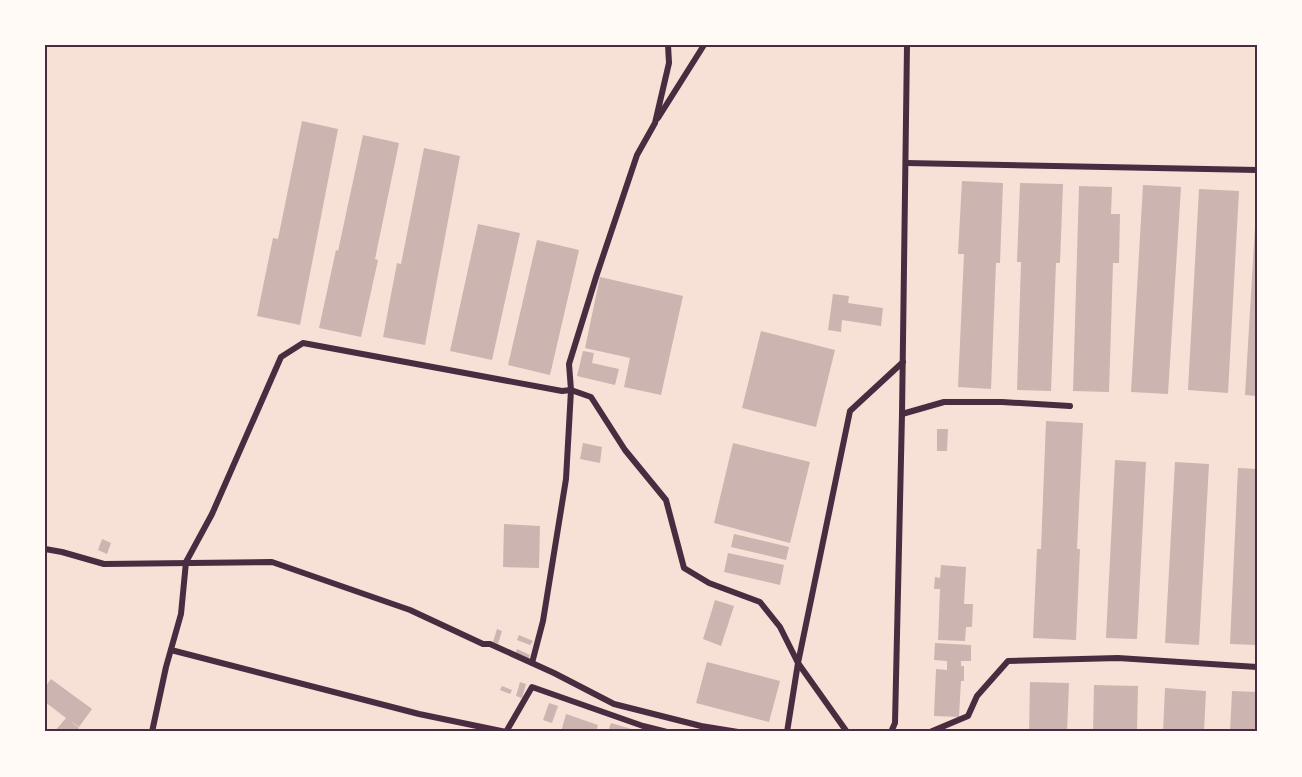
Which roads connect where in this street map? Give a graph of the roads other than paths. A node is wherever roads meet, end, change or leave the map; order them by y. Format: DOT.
graph roads {
  1 [pos="668,45"];
  2 [pos="704,45"];
  3 [pos="907,45"];
  4 [pos="655,123"];
  5 [pos="906,163"];
  6 [pos="1257,170"];
  7 [pos="903,362"];
  8 [pos="571,390"];
  9 [pos="1070,406"];
  10 [pos="902,414"];
  11 [pos="45,549"];
  12 [pos="186,562"];
  13 [pos="171,650"];
  14 [pos="532,663"];
  15 [pos="798,663"];
  16 [pos="1257,667"];
  17 [pos="152,732"];
  18 [pos="667,732"];
  19 [pos="738,732"];
  20 [pos="787,732"];
  21 [pos="847,732"];
  22 [pos="891,732"];
  23 [pos="930,732"];
  1 -- 4 [label="street"];
  2 -- 4 [label="street"];
  3 -- 5 [label="street"];
  4 -- 8 [label="street"];
  5 -- 6 [label="street"];
  5 -- 7 [label="street"];
  7 -- 10 [label="street"];
  7 -- 15 [label="street"];
  8 -- 12 [label="street"];
  8 -- 14 [label="street"];
  8 -- 15 [label="street"];
  9 -- 10 [label="street"];
  10 -- 22 [label="street"];
  11 -- 12 [label="street"];
  12 -- 13 [label="street"];
  12 -- 14 [label="street"];
  13 -- 17 [label="street"];
  13 -- 18 [label="street"];
  14 -- 19 [label="street"];
  15 -- 20 [label="street"];
  15 -- 21 [label="street"];
  16 -- 23 [label="street"];
}
